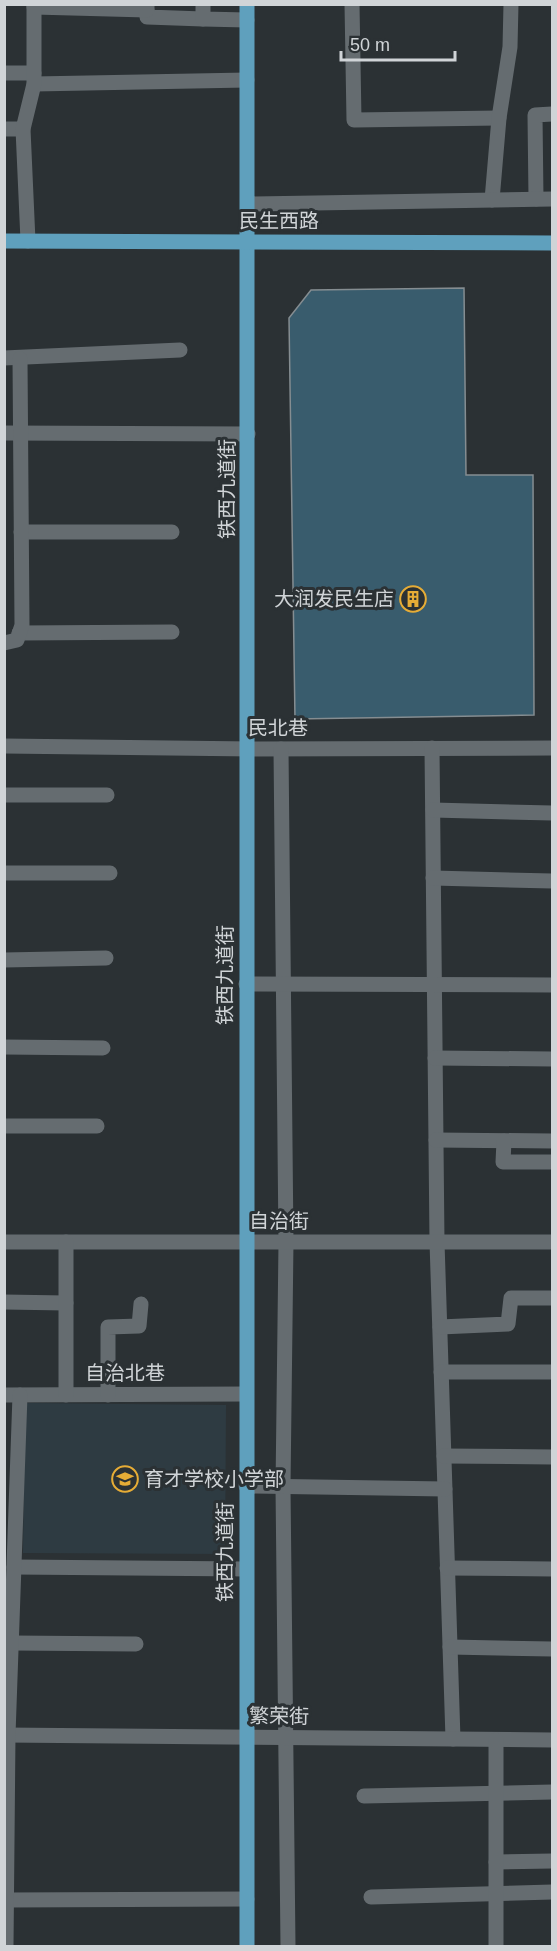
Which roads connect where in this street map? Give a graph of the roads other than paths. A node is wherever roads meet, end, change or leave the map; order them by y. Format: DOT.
graph roads {
  1 [pos="352,4"];
  2 [pos="511,4"];
  3 [pos="34,6"];
  4 [pos="147,7"];
  5 [pos="203,12"];
  6 [pos="247,12"];
  7 [pos="4,73"];
  8 [pos="34,79"];
  9 [pos="247,80"];
  10 [pos="552,114"];
  11 [pos="499,118"];
  12 [pos="4,129"];
  13 [pos="23,129"];
  14 [pos="536,199"];
  15 [pos="552,199"];
  16 [pos="492,200"];
  17 [pos="248,204"];
  18 [pos="4,241"];
  19 [pos="28,241"];
  20 [pos="249,242"];
  21 [pos="552,243"];
  22 [pos="180,350"];
  23 [pos="12,358"];
  24 [pos="4,433"];
  25 [pos="21,434"];
  26 [pos="248,435"];
  27 [pos="21,532"];
  28 [pos="172,532"];
  29 [pos="172,632"];
  30 [pos="19,633"];
  31 [pos="4,643"];
  32 [pos="4,746"];
  33 [pos="432,748"];
  34 [pos="552,748"];
  35 [pos="247,749"];
  36 [pos="281,749"];
  37 [pos="4,795"];
  38 [pos="107,795"];
  39 [pos="433,810"];
  40 [pos="552,813"];
  41 [pos="4,873"];
  42 [pos="110,873"];
  43 [pos="433,878"];
  44 [pos="552,881"];
  45 [pos="106,958"];
  46 [pos="4,960"];
  47 [pos="246,984"];
  48 [pos="282,984"];
  49 [pos="435,984"];
  50 [pos="552,985"];
  51 [pos="4,1047"];
  52 [pos="103,1048"];
  53 [pos="435,1058"];
  54 [pos="552,1059"];
  55 [pos="4,1126"];
  56 [pos="97,1126"];
  57 [pos="436,1140"];
  58 [pos="504,1141"];
  59 [pos="552,1141"];
  60 [pos="552,1162"];
  61 [pos="4,1242"];
  62 [pos="66,1242"];
  63 [pos="246,1242"];
  64 [pos="286,1242"];
  65 [pos="437,1242"];
  66 [pos="552,1242"];
  67 [pos="552,1298"];
  68 [pos="4,1302"];
  69 [pos="66,1303"];
  70 [pos="141,1304"];
  71 [pos="440,1328"];
  72 [pos="441,1371"];
  73 [pos="552,1371"];
  74 [pos="246,1394"];
  75 [pos="12,1395"];
  76 [pos="66,1395"];
  77 [pos="108,1395"];
  78 [pos="444,1456"];
  79 [pos="552,1457"];
  80 [pos="246,1486"];
  81 [pos="283,1487"];
  82 [pos="445,1489"];
  83 [pos="10,1504"];
  84 [pos="14,1567"];
  85 [pos="447,1568"];
  86 [pos="246,1569"];
  87 [pos="552,1569"];
  88 [pos="9,1589"];
  89 [pos="12,1643"];
  90 [pos="136,1644"];
  91 [pos="450,1647"];
  92 [pos="552,1649"];
  93 [pos="7,1736"];
  94 [pos="246,1737"];
  95 [pos="288,1738"];
  96 [pos="453,1739"];
  97 [pos="496,1740"];
  98 [pos="552,1740"];
  99 [pos="496,1792"];
  100 [pos="552,1792"];
  101 [pos="364,1796"];
  102 [pos="6,1838"];
  103 [pos="552,1861"];
  104 [pos="496,1862"];
  105 [pos="552,1892"];
  106 [pos="496,1893"];
  107 [pos="371,1897"];
  108 [pos="247,1899"];
  109 [pos="6,1900"];
  110 [pos="5,1917"];
  111 [pos="6,1947"];
  112 [pos="247,1947"];
  113 [pos="288,1947"];
  114 [pos="496,1947"];
  1 -- 11 [label="street"];
  2 -- 11 [label="street"];
  3 -- 4 [label="street"];
  3 -- 8 [label="street"];
  4 -- 5 [label="street"];
  5 -- 6 [label="street"];
  6 -- 9 [label="main road, 铁西九道街"];
  7 -- 8 [label="street"];
  8 -- 9 [label="street"];
  8 -- 13 [label="street"];
  9 -- 17 [label="main road, 铁西九道街"];
  10 -- 14 [label="street"];
  11 -- 16 [label="street"];
  12 -- 13 [label="street"];
  13 -- 19 [label="street"];
  14 -- 15 [label="street"];
  14 -- 16 [label="street"];
  16 -- 17 [label="street"];
  17 -- 20 [label="main road, 铁西九道街"];
  18 -- 19 [label="main road, 民生西路"];
  19 -- 20 [label="main road, 民生西路"];
  20 -- 21 [label="main road, 民生西路"];
  20 -- 26 [label="main road, 铁西九道街"];
  22 -- 23 [label="street"];
  23 -- 25 [label="street"];
  24 -- 25 [label="street"];
  25 -- 26 [label="street"];
  25 -- 27 [label="street"];
  26 -- 35 [label="main road, 铁西九道街"];
  27 -- 28 [label="street"];
  27 -- 30 [label="street"];
  29 -- 30 [label="street"];
  30 -- 31 [label="street"];
  32 -- 35 [label="street, 民北巷"];
  33 -- 34 [label="street, 民北巷"];
  33 -- 36 [label="street, 民北巷"];
  33 -- 39 [label="street"];
  35 -- 36 [label="street, 民北巷"];
  35 -- 47 [label="main road, 铁西九道街"];
  36 -- 48 [label="street"];
  37 -- 38 [label="street"];
  39 -- 40 [label="street"];
  39 -- 43 [label="street"];
  41 -- 42 [label="street"];
  43 -- 44 [label="street"];
  43 -- 49 [label="street"];
  45 -- 46 [label="street"];
  47 -- 48 [label="street"];
  47 -- 63 [label="main road, 铁西九道街"];
  48 -- 49 [label="street"];
  48 -- 64 [label="street"];
  49 -- 50 [label="street"];
  49 -- 53 [label="street"];
  51 -- 52 [label="street"];
  53 -- 54 [label="street"];
  53 -- 57 [label="street"];
  55 -- 56 [label="street"];
  57 -- 58 [label="street"];
  57 -- 65 [label="street"];
  58 -- 59 [label="street"];
  58 -- 60 [label="street"];
  61 -- 62 [label="street, 自治街"];
  62 -- 63 [label="street, 自治街"];
  62 -- 69 [label="street"];
  63 -- 64 [label="street, 自治街"];
  63 -- 74 [label="main road, 铁西九道街"];
  64 -- 65 [label="street, 自治街"];
  64 -- 81 [label="street"];
  65 -- 66 [label="street, 自治街"];
  65 -- 71 [label="street"];
  67 -- 71 [label="street"];
  68 -- 69 [label="street"];
  69 -- 76 [label="street"];
  70 -- 77 [label="street"];
  71 -- 72 [label="street"];
  72 -- 73 [label="street"];
  72 -- 78 [label="street"];
  74 -- 77 [label="street, 自治北巷"];
  74 -- 80 [label="main road, 铁西九道街"];
  75 -- 76 [label="street, 自治北巷"];
  75 -- 83 [label="street"];
  76 -- 77 [label="street, 自治北巷"];
  78 -- 79 [label="street"];
  78 -- 82 [label="street"];
  80 -- 81 [label="street"];
  80 -- 86 [label="main road, 铁西九道街"];
  81 -- 82 [label="street"];
  81 -- 95 [label="street"];
  82 -- 85 [label="street"];
  83 -- 84 [label="street"];
  84 -- 86 [label="street"];
  84 -- 88 [label="street"];
  85 -- 87 [label="street"];
  85 -- 91 [label="street"];
  86 -- 94 [label="main road, 铁西九道街"];
  88 -- 89 [label="street"];
  89 -- 90 [label="street"];
  89 -- 93 [label="street"];
  91 -- 92 [label="street"];
  91 -- 96 [label="street"];
  93 -- 94 [label="street, 繁荣街"];
  93 -- 102 [label="street"];
  94 -- 95 [label="street, 繁荣街"];
  94 -- 108 [label="main road, 铁西九道街"];
  95 -- 96 [label="street, 繁荣街"];
  95 -- 113 [label="street"];
  96 -- 97 [label="street, 繁荣街"];
  97 -- 98 [label="street, 繁荣街"];
  97 -- 99 [label="street"];
  99 -- 100 [label="street"];
  99 -- 101 [label="street"];
  99 -- 104 [label="street"];
  102 -- 109 [label="street"];
  103 -- 104 [label="street"];
  104 -- 106 [label="street"];
  105 -- 106 [label="street"];
  106 -- 107 [label="street"];
  106 -- 114 [label="street"];
  108 -- 109 [label="street"];
  108 -- 112 [label="main road, 铁西九道街"];
  109 -- 110 [label="street"];
  110 -- 111 [label="street"];
}
